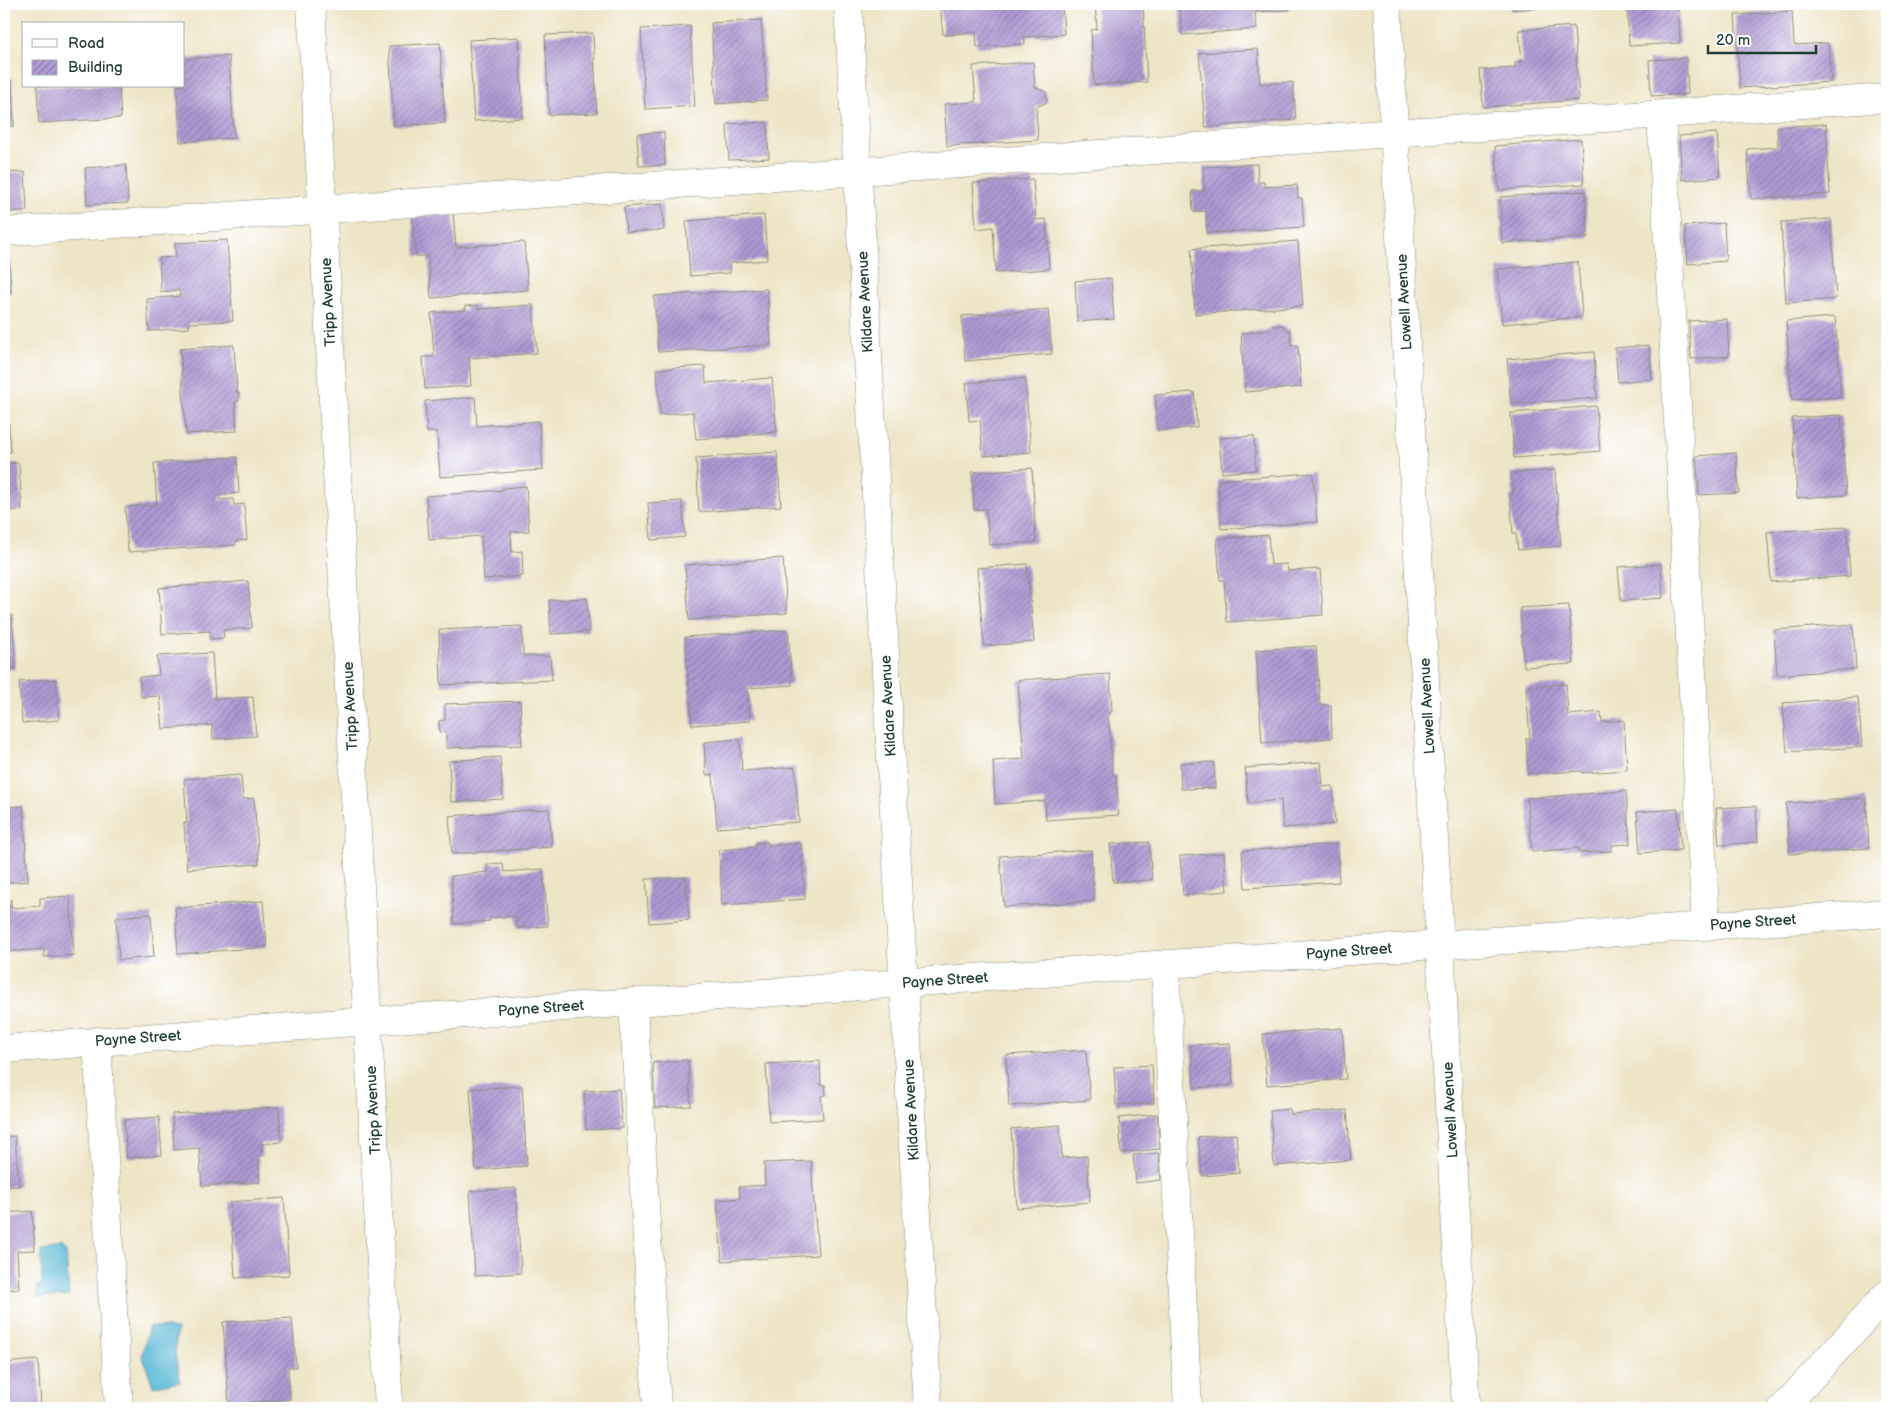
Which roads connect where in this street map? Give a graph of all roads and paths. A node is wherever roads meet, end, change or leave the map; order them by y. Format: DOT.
graph roads {
  1 [pos="311,4"];
  2 [pos="848,4"];
  3 [pos="1387,4"];
  4 [pos="1887,98"];
  5 [pos="1661,114"];
  6 [pos="1395,133"];
  7 [pos="858,171"];
  8 [pos="323,210"];
  9 [pos="4,232"];
  10 [pos="1887,913"];
  11 [pos="1706,926"];
  12 [pos="1440,944"];
  13 [pos="1164,964"];
  14 [pos="903,984"];
  15 [pos="633,1002"];
  16 [pos="368,1020"];
  17 [pos="97,1041"];
  18 [pos="4,1049"];
  19 [pos="1887,1294"];
  20 [pos="119,1408"];
  21 [pos="389,1408"];
  22 [pos="657,1408"];
  23 [pos="928,1408"];
  24 [pos="1188,1408"];
  25 [pos="1466,1408"];
  26 [pos="1783,1408"];
  1 -- 8 [label="street, Tripp Avenue"];
  2 -- 7 [label="street, Kildare Avenue"];
  3 -- 6 [label="street, Lowell Avenue"];
  4 -- 5 [label="street"];
  5 -- 6 [label="street"];
  5 -- 11 [label="street"];
  6 -- 7 [label="street"];
  6 -- 12 [label="street, Lowell Avenue"];
  7 -- 8 [label="street"];
  7 -- 14 [label="street, Kildare Avenue"];
  8 -- 9 [label="street"];
  8 -- 16 [label="street, Tripp Avenue"];
  10 -- 11 [label="street, Payne Street"];
  11 -- 12 [label="street, Payne Street"];
  12 -- 13 [label="street, Payne Street"];
  12 -- 25 [label="street, Lowell Avenue"];
  13 -- 14 [label="street, Payne Street"];
  13 -- 24 [label="street"];
  14 -- 15 [label="street, Payne Street"];
  14 -- 23 [label="street, Kildare Avenue"];
  15 -- 16 [label="street, Payne Street"];
  15 -- 22 [label="street"];
  16 -- 17 [label="street, Payne Street"];
  16 -- 21 [label="street, Tripp Avenue"];
  17 -- 18 [label="street, Payne Street"];
  17 -- 20 [label="street"];
  19 -- 26 [label="street"];
}
